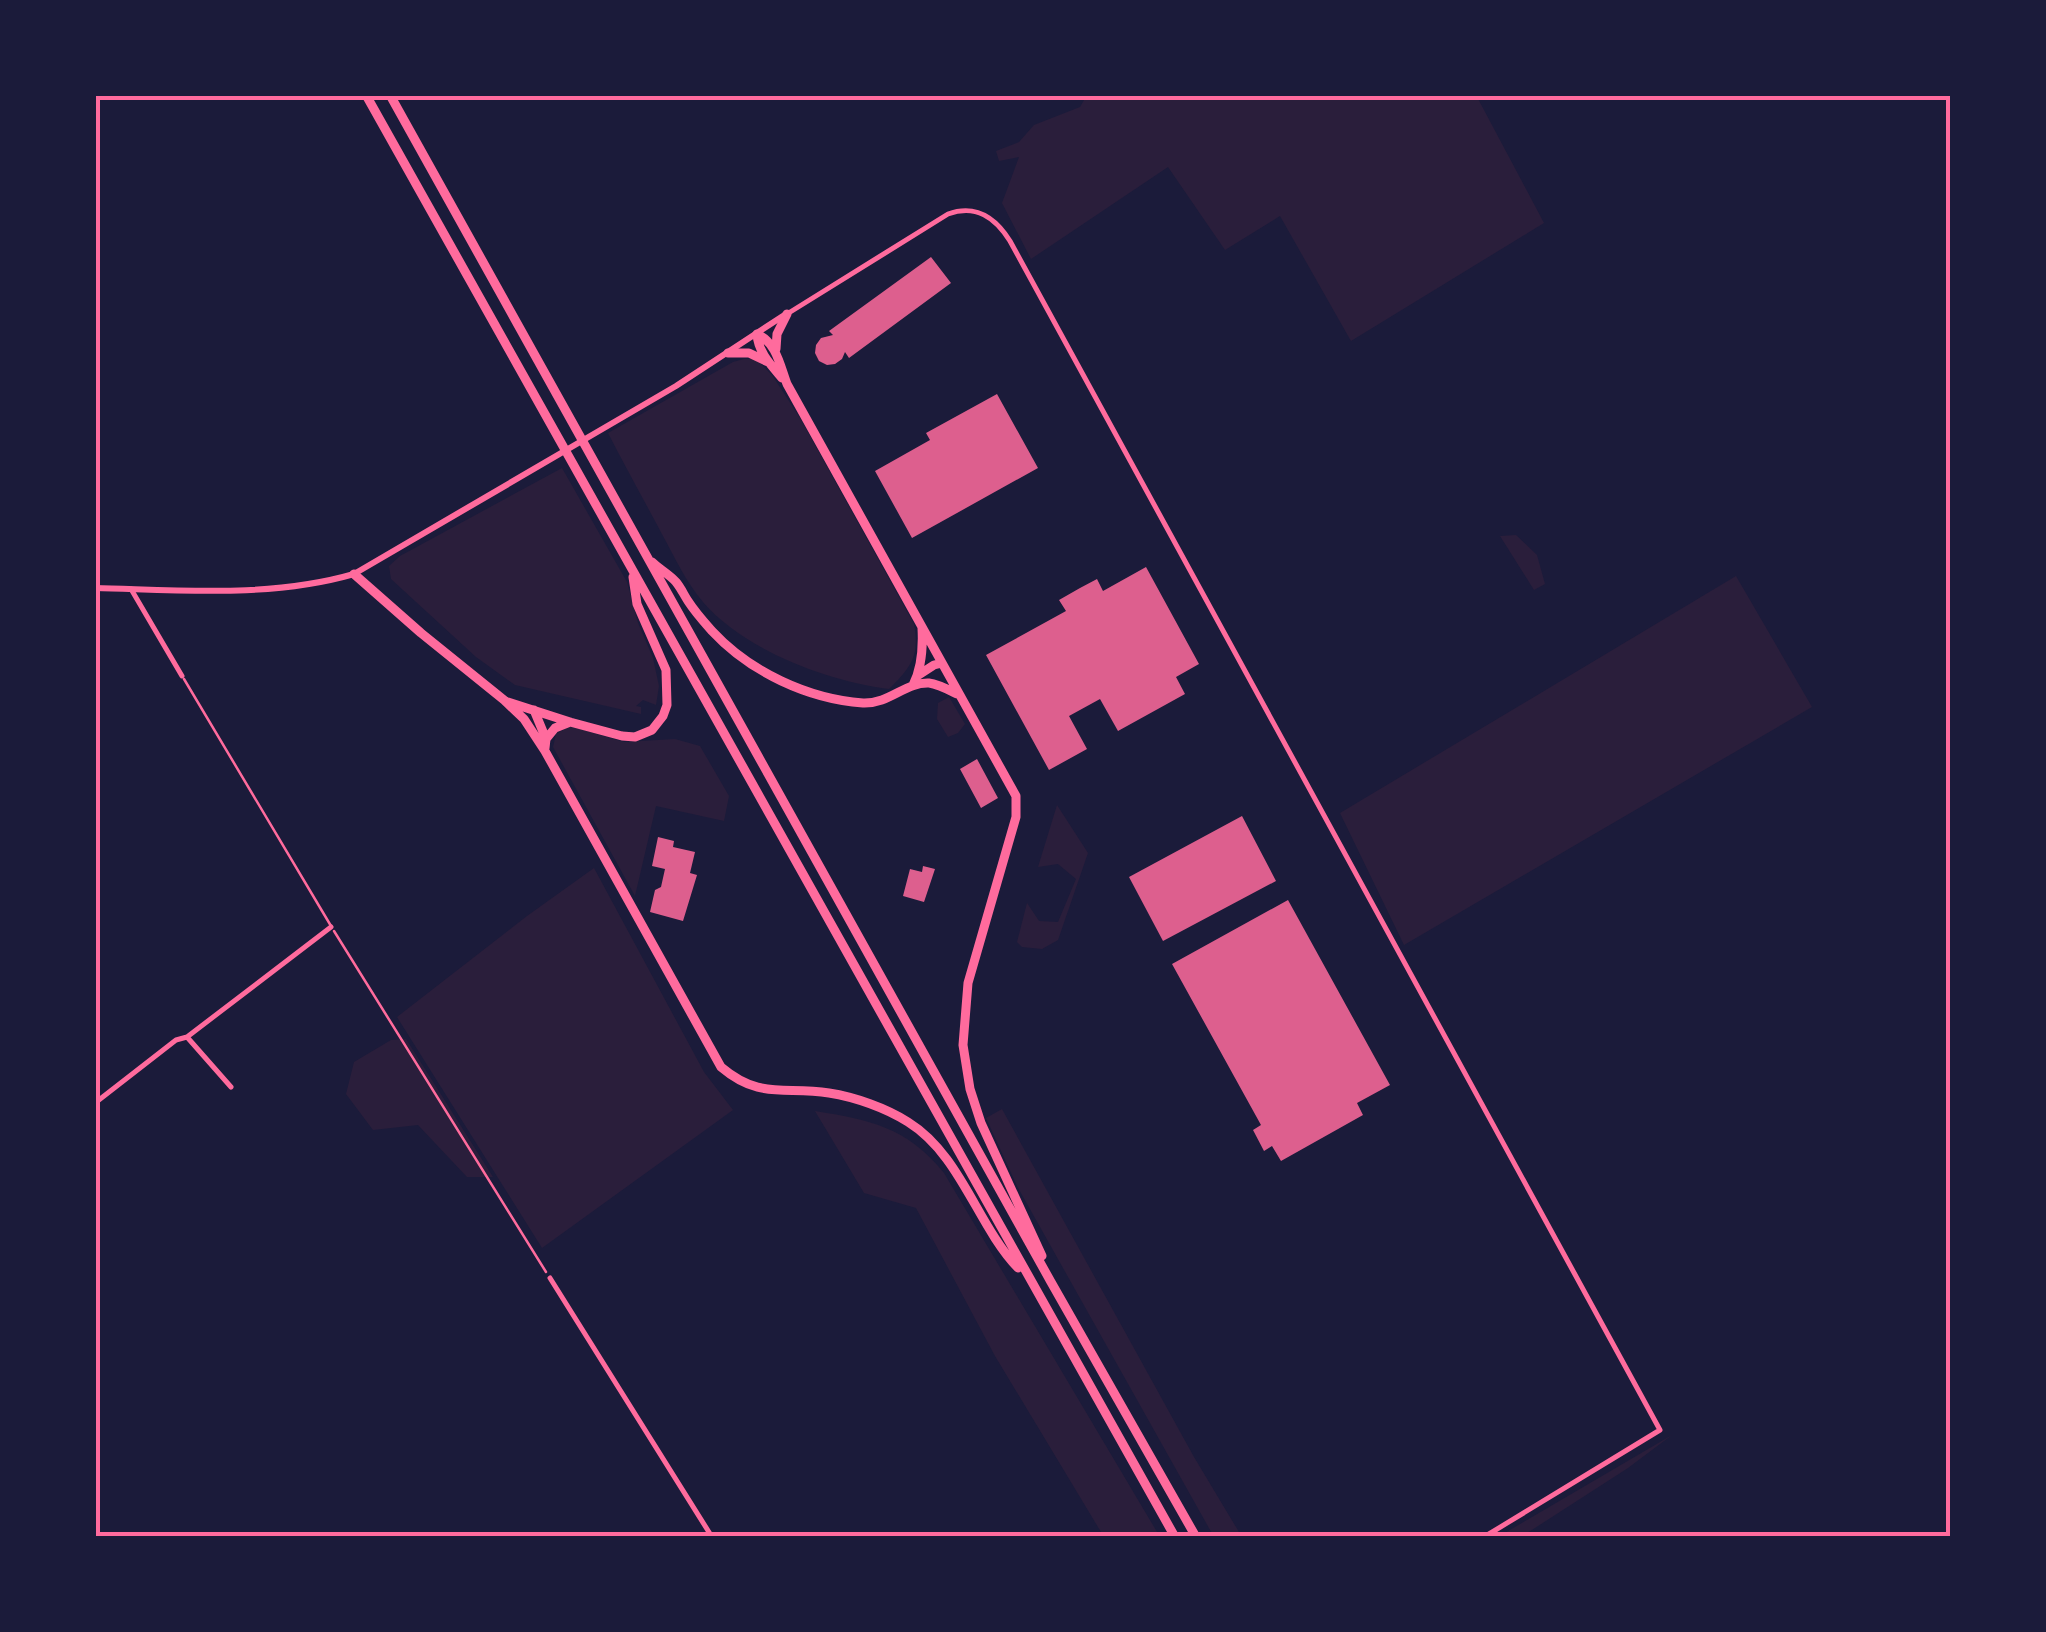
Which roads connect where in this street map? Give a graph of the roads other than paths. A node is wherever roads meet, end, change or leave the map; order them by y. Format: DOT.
graph roads {
  1 [pos="366,95"];
  2 [pos="390,95"];
  3 [pos="788,314"];
  4 [pos="757,334"];
  5 [pos="776,352"];
  6 [pos="728,353"];
  7 [pos="768,362"];
  8 [pos="786,384"];
  9 [pos="647,558"];
  10 [pos="632,569"];
  11 [pos="354,574"];
  12 [pos="95,588"];
  13 [pos="131,589"];
  14 [pos="922,626"];
  15 [pos="943,665"];
  16 [pos="182,676"];
  17 [pos="918,681"];
  18 [pos="960,695"];
  19 [pos="504,700"];
  20 [pos="534,710"];
  21 [pos="570,722"];
  22 [pos="546,738"];
  23 [pos="545,751"];
  24 [pos="331,927"];
  25 [pos="187,1036"];
  26 [pos="231,1087"];
  27 [pos="95,1103"];
  28 [pos="550,1278"];
  29 [pos="1029,1279"];
  30 [pos="1051,1282"];
  31 [pos="712,1537"];
  32 [pos="1175,1537"];
  33 [pos="1196,1537"];
  34 [pos="1484,1537"];
  1 -- 10 [label="highway"];
  2 -- 9 [label="highway"];
  3 -- 4 [label="street"];
  3 -- 5 [label="highway"];
  3 -- 34 [label="street"];
  4 -- 5 [label="highway"];
  4 -- 6 [label="street"];
  4 -- 7 [label="highway"];
  5 -- 8 [label="highway"];
  6 -- 7 [label="highway"];
  6 -- 11 [label="street"];
  7 -- 8 [label="highway"];
  8 -- 14 [label="highway"];
  9 -- 17 [label="highway"];
  9 -- 30 [label="highway"];
  10 -- 21 [label="highway"];
  10 -- 29 [label="highway"];
  11 -- 13 [label="street"];
  11 -- 19 [label="highway"];
  12 -- 13 [label="street"];
  13 -- 16 [label="street"];
  14 -- 15 [label="highway"];
  14 -- 17 [label="highway"];
  15 -- 17 [label="highway"];
  15 -- 18 [label="highway"];
  16 -- 24 [label="lane"];
  17 -- 18 [label="highway"];
  18 -- 30 [label="highway"];
  19 -- 20 [label="highway"];
  19 -- 23 [label="highway"];
  20 -- 21 [label="highway"];
  20 -- 22 [label="highway"];
  21 -- 22 [label="highway"];
  22 -- 23 [label="highway"];
  23 -- 29 [label="highway"];
  24 -- 25 [label="street"];
  25 -- 26 [label="street"];
  25 -- 27 [label="street"];
  28 -- 31 [label="street"];
  29 -- 32 [label="highway"];
  30 -- 33 [label="highway"];
}
